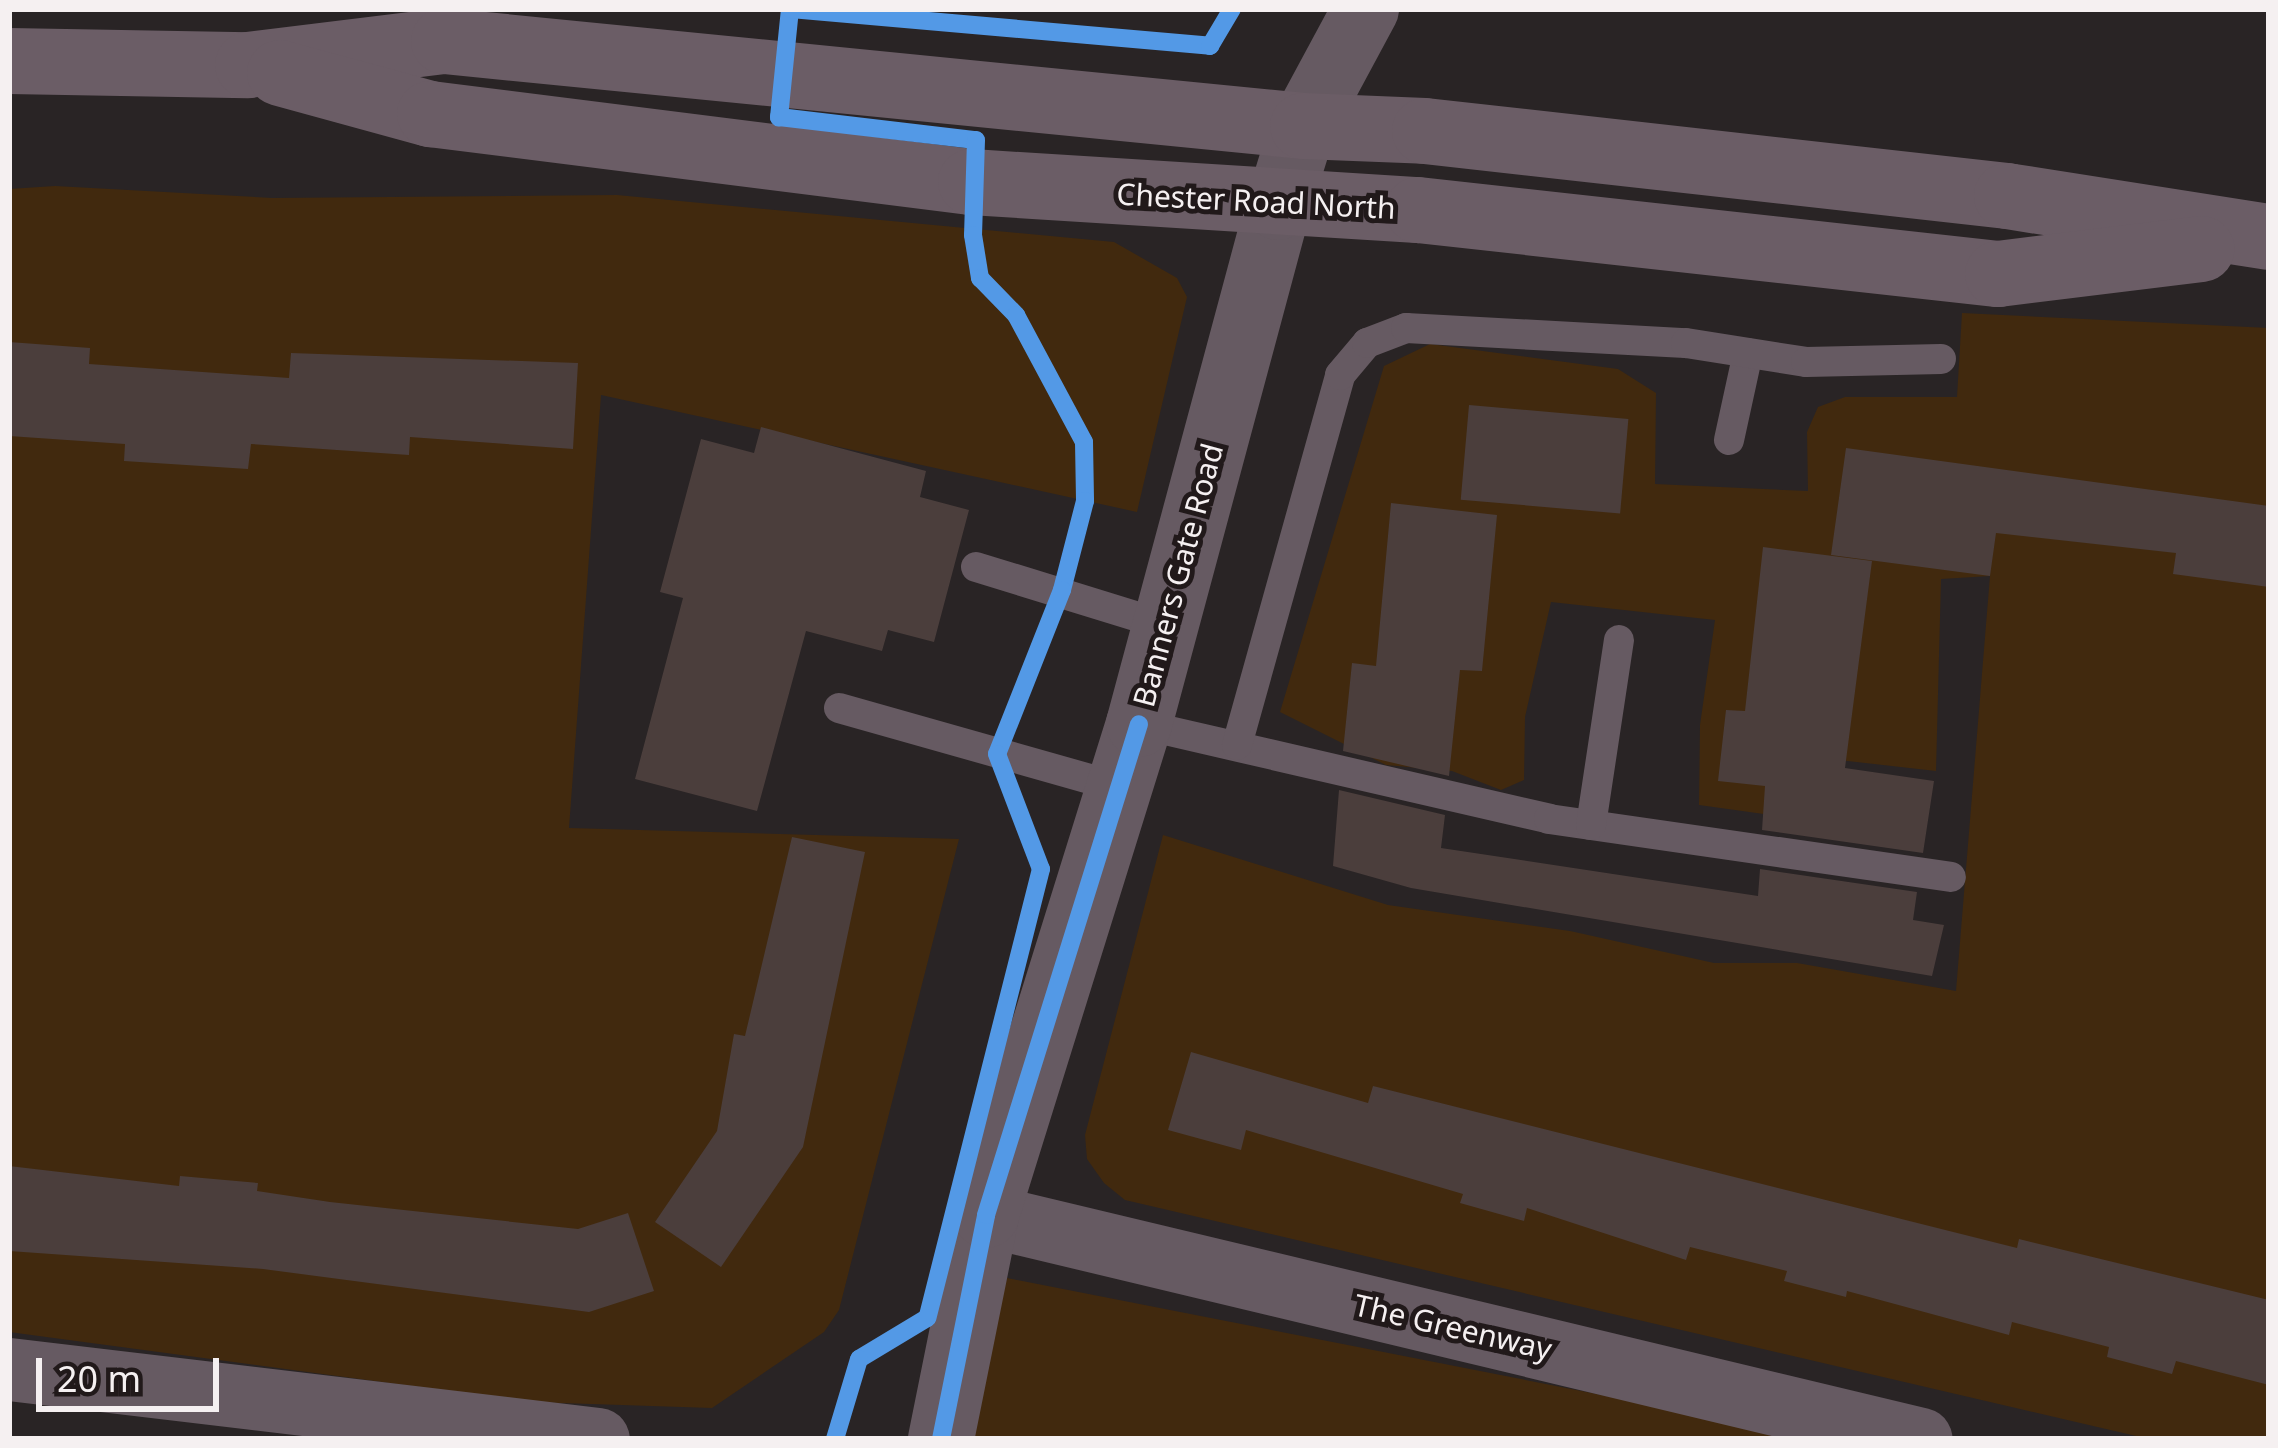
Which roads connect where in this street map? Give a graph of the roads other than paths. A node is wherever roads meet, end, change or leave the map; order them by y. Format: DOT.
graph roads {
  1 [pos="1366,9"];
  2 [pos="9,61"];
  3 [pos="248,64"];
  4 [pos="1303,127"];
  5 [pos="1278,207"];
  6 [pos="2269,239"];
  7 [pos="1748,353"];
  8 [pos="1941,359"];
  9 [pos="1729,440"];
  10 [pos="976,567"];
  11 [pos="1165,625"];
  12 [pos="1619,640"];
  13 [pos="839,708"];
  14 [pos="1139,724"];
  15 [pos="1237,745"];
  16 [pos="1119,787"];
  17 [pos="1591,825"];
  18 [pos="1951,877"];
  19 [pos="986,1214"];
  20 [pos="9,1370"];
  21 [pos="598,1439"];
  22 [pos="941,1439"];
  23 [pos="1921,1439"];
  1 -- 4 [label="street, Banners Gate Road"];
  2 -- 3 [label="highway, Chester Road North"];
  3 -- 4 [label="highway, Chester Road North"];
  3 -- 5 [label="highway, Chester Road North"];
  4 -- 5 [label="street, Banners Gate Road"];
  4 -- 6 [label="highway, Chester Road North"];
  5 -- 6 [label="highway, Chester Road North"];
  5 -- 11 [label="street, Banners Gate Road"];
  7 -- 8 [label="lane"];
  7 -- 9 [label="lane"];
  7 -- 15 [label="lane"];
  10 -- 11 [label="lane"];
  11 -- 14 [label="street, Banners Gate Road"];
  12 -- 17 [label="lane"];
  13 -- 16 [label="lane"];
  14 -- 15 [label="lane"];
  14 -- 16 [label="street, Banners Gate Road"];
  15 -- 17 [label="lane"];
  16 -- 19 [label="street, Banners Gate Road"];
  17 -- 18 [label="lane"];
  19 -- 22 [label="street, Banners Gate Road"];
  19 -- 23 [label="street, The Greenway"];
  20 -- 21 [label="street"];
}
